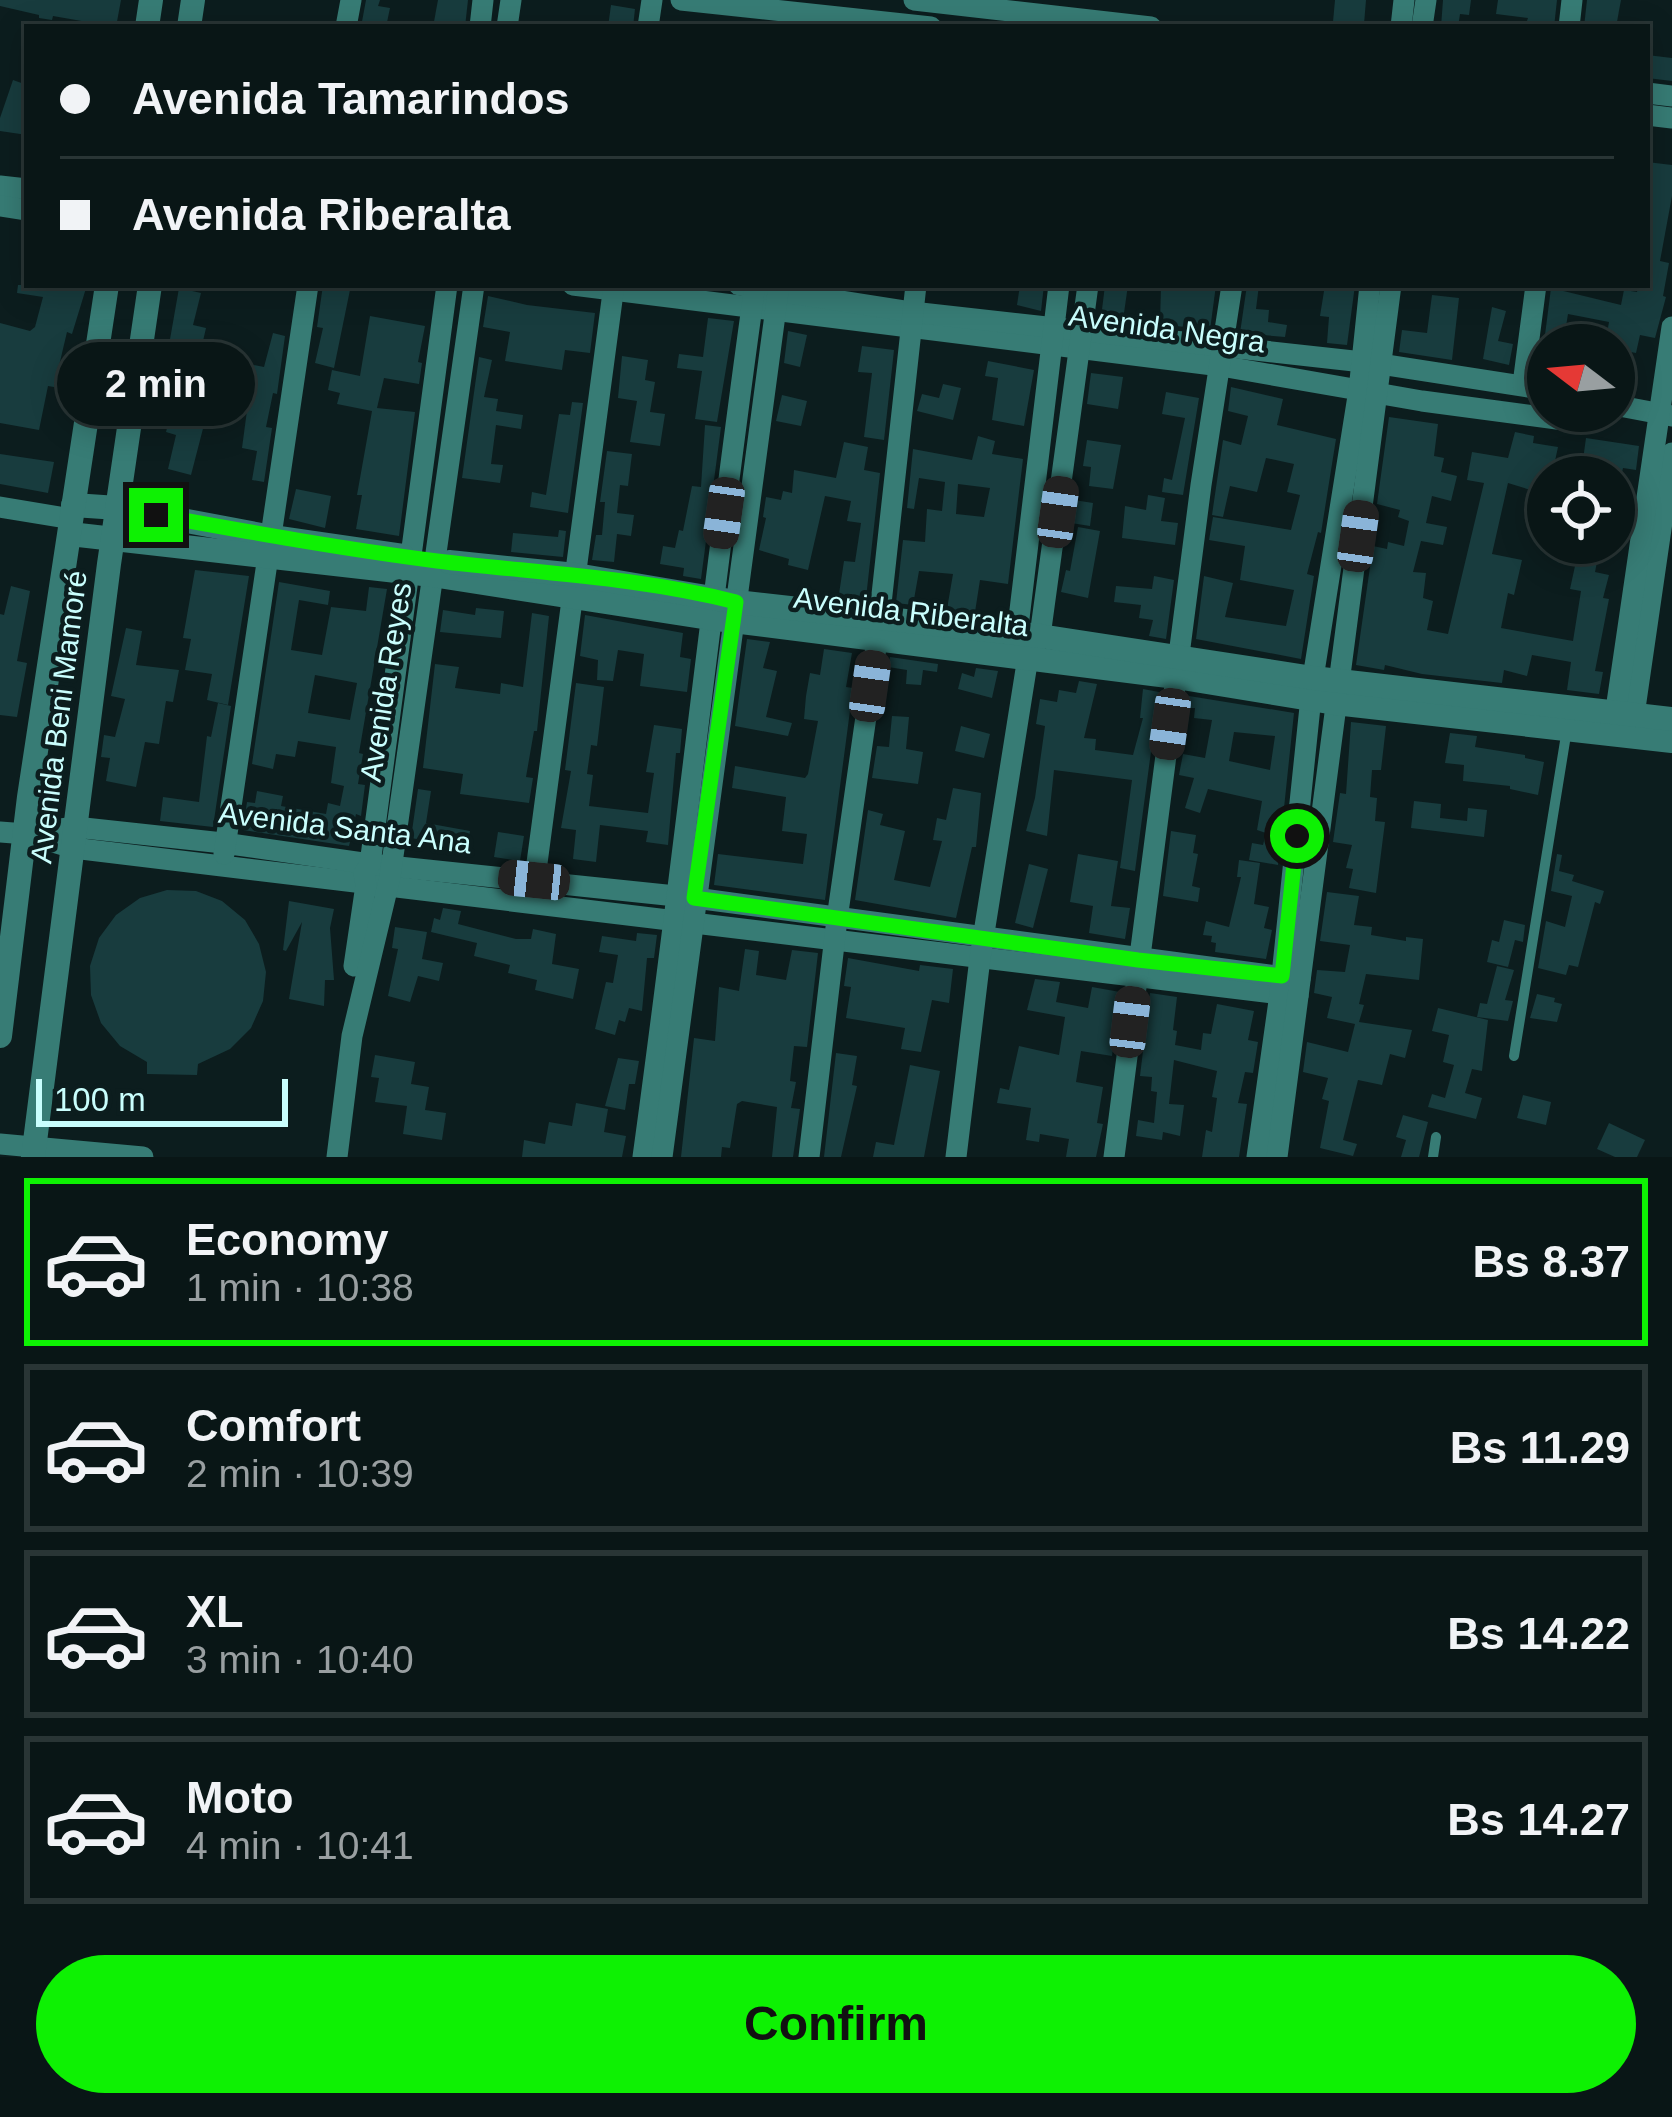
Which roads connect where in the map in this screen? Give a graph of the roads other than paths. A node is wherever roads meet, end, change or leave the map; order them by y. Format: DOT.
graph roads {
  1 [pos="681,0"];
  2 [pos="914,0"];
  3 [pos="793,13"];
  4 [pos="817,14"];
  5 [pos="1095,16"];
  6 [pos="1122,17"];
  7 [pos="905,24"];
  8 [pos="107,288"];
  9 [pos="150,288"];
  10 [pos="308,288"];
  11 [pos="447,288"];
  12 [pos="473,288"];
  13 [pos="614,288"];
  14 [pos="648,288"];
  15 [pos="916,288"];
  16 [pos="1059,288"];
  17 [pos="1088,288"];
  18 [pos="1232,288"];
  19 [pos="1370,288"];
  20 [pos="1389,288"];
  21 [pos="1536,288"];
  22 [pos="750,291"];
  23 [pos="778,295"];
  24 [pos="911,320"];
  25 [pos="1672,327"];
  26 [pos="1052,336"];
  27 [pos="1081,340"];
  28 [pos="1223,356"];
  29 [pos="1370,363"];
  30 [pos="1523,384"];
  31 [pos="1527,385"];
  32 [pos="1369,392"];
  33 [pos="1635,411"];
  34 [pos="1527,415"];
  35 [pos="1665,415"];
  36 [pos="1672,453"];
  37 [pos="0,507"];
  38 [pos="118,508"];
  39 [pos="72,519"];
  40 [pos="113,540"];
  41 [pos="271,546"];
  42 [pos="421,566"];
  43 [pos="575,585"];
  44 [pos="723,609"];
  45 [pos="877,629"];
  46 [pos="1028,642"];
  47 [pos="1179,666"];
  48 [pos="1325,689"];
  49 [pos="1672,719"];
  50 [pos="1623,724"];
  51 [pos="1567,729"];
  52 [pos="1672,741"];
  53 [pos="13,833"];
  54 [pos="74,837"];
  55 [pos="223,843"];
  56 [pos="225,867"];
  57 [pos="377,876"];
  58 [pos="534,880"];
  59 [pos="687,898"];
  60 [pos="531,905"];
  61 [pos="684,922"];
  62 [pos="836,930"];
  63 [pos="982,948"];
  64 [pos="1137,969"];
  65 [pos="1290,986"];
  66 [pos="0,1036"];
  67 [pos="1514,1056"];
  68 [pos="1436,1137"];
  69 [pos="0,1144"];
  70 [pos="34,1152"];
  71 [pos="143,1157"];
  72 [pos="327,1157"];
  73 [pos="337,1157"];
  74 [pos="643,1157"];
  75 [pos="662,1157"];
  76 [pos="809,1157"];
  77 [pos="956,1157"];
  78 [pos="1114,1157"];
  79 [pos="1257,1157"];
  80 [pos="1277,1157"];
  81 [pos="1433,1157"];
  1 -- 3 [label="street"];
  2 -- 5 [label="street"];
  3 -- 4 [label="street"];
  4 -- 7 [label="street"];
  5 -- 6 [label="street"];
  8 -- 39 [label="street, Avenida Beni Mamoré"];
  9 -- 38 [label="street, Avenida Beni Mamoré"];
  10 -- 41 [label="street"];
  11 -- 42 [label="street, Avenida Reyes"];
  12 -- 42 [label="street, Avenida Reyes"];
  13 -- 43 [label="street"];
  14 -- 22 [label="street, Avenida Negra"];
  15 -- 24 [label="street"];
  16 -- 26 [label="street"];
  17 -- 27 [label="street"];
  18 -- 28 [label="street"];
  19 -- 29 [label="street"];
  20 -- 29 [label="street"];
  21 -- 30 [label="street"];
  22 -- 23 [label="street, Avenida Negra"];
  22 -- 44 [label="street"];
  23 -- 24 [label="street, Avenida Negra"];
  23 -- 44 [label="street"];
  24 -- 26 [label="street, Avenida Negra"];
  24 -- 45 [label="street"];
  25 -- 35 [label="street"];
  26 -- 27 [label="street, Avenida Negra"];
  26 -- 46 [label="street"];
  27 -- 28 [label="street, Avenida Negra"];
  27 -- 46 [label="street"];
  28 -- 29 [label="street, Avenida Negra"];
  28 -- 32 [label="street, Avenida Negra"];
  28 -- 47 [label="street"];
  29 -- 30 [label="street, Avenida Negra"];
  29 -- 32 [label="street"];
  30 -- 31 [label="street, Avenida Negra"];
  32 -- 34 [label="street, Avenida Negra"];
  32 -- 48 [label="street"];
  33 -- 35 [label="street, Avenida Negra"];
  35 -- 50 [label="street"];
  36 -- 50 [label="street"];
  37 -- 39 [label="street"];
  38 -- 39 [label="street, Avenida Riberalta"];
  38 -- 40 [label="street, Avenida Beni Mamoré"];
  38 -- 41 [label="street, Avenida Riberalta"];
  39 -- 40 [label="street, Avenida Riberalta"];
  39 -- 53 [label="street, Avenida Beni Mamoré"];
  40 -- 41 [label="street, Avenida Riberalta"];
  40 -- 54 [label="street, Avenida Beni Mamoré"];
  41 -- 42 [label="street, Avenida Riberalta"];
  41 -- 55 [label="street"];
  42 -- 43 [label="street, Avenida Riberalta"];
  42 -- 57 [label="street, Avenida Reyes"];
  43 -- 44 [label="street, Avenida Riberalta"];
  43 -- 58 [label="street"];
  44 -- 45 [label="street, Avenida Riberalta"];
  44 -- 59 [label="street"];
  45 -- 46 [label="street, Avenida Riberalta"];
  45 -- 62 [label="street"];
  46 -- 47 [label="street, Avenida Riberalta"];
  46 -- 63 [label="street"];
  47 -- 48 [label="street, Avenida Riberalta"];
  47 -- 64 [label="street"];
  48 -- 50 [label="street, Avenida Riberalta"];
  48 -- 51 [label="street, Avenida Riberalta"];
  48 -- 65 [label="street"];
  49 -- 50 [label="street, Avenida Riberalta"];
  50 -- 51 [label="street, Avenida Riberalta"];
  50 -- 52 [label="street, Avenida Riberalta"];
  51 -- 67 [label="lane"];
  53 -- 54 [label="street, Avenida Santa Ana"];
  53 -- 66 [label="street, Avenida Beni Mamoré"];
  54 -- 55 [label="street, Avenida Santa Ana"];
  54 -- 56 [label="street, Avenida Santa Ana"];
  54 -- 70 [label="street, Avenida Beni Mamoré"];
  55 -- 56 [label="street"];
  55 -- 57 [label="street, Avenida Santa Ana"];
  56 -- 57 [label="street, Avenida Santa Ana"];
  57 -- 58 [label="street, Avenida Santa Ana"];
  57 -- 60 [label="street, Avenida Santa Ana"];
  57 -- 72 [label="street, Avenida Reyes"];
  57 -- 73 [label="street, Avenida Reyes"];
  58 -- 59 [label="street, Avenida Santa Ana"];
  58 -- 60 [label="street"];
  59 -- 61 [label="street"];
  59 -- 62 [label="street, Avenida Santa Ana"];
  60 -- 61 [label="street, Avenida Santa Ana"];
  61 -- 62 [label="street, Avenida Santa Ana"];
  61 -- 74 [label="street"];
  61 -- 75 [label="street"];
  62 -- 63 [label="street, Avenida Santa Ana"];
  62 -- 76 [label="street"];
  63 -- 64 [label="street, Avenida Santa Ana"];
  63 -- 77 [label="street"];
  64 -- 65 [label="street, Avenida Santa Ana"];
  64 -- 78 [label="street"];
  65 -- 79 [label="street"];
  65 -- 80 [label="street"];
  68 -- 81 [label="lane"];
  69 -- 70 [label="street"];
  70 -- 71 [label="street"];
}
